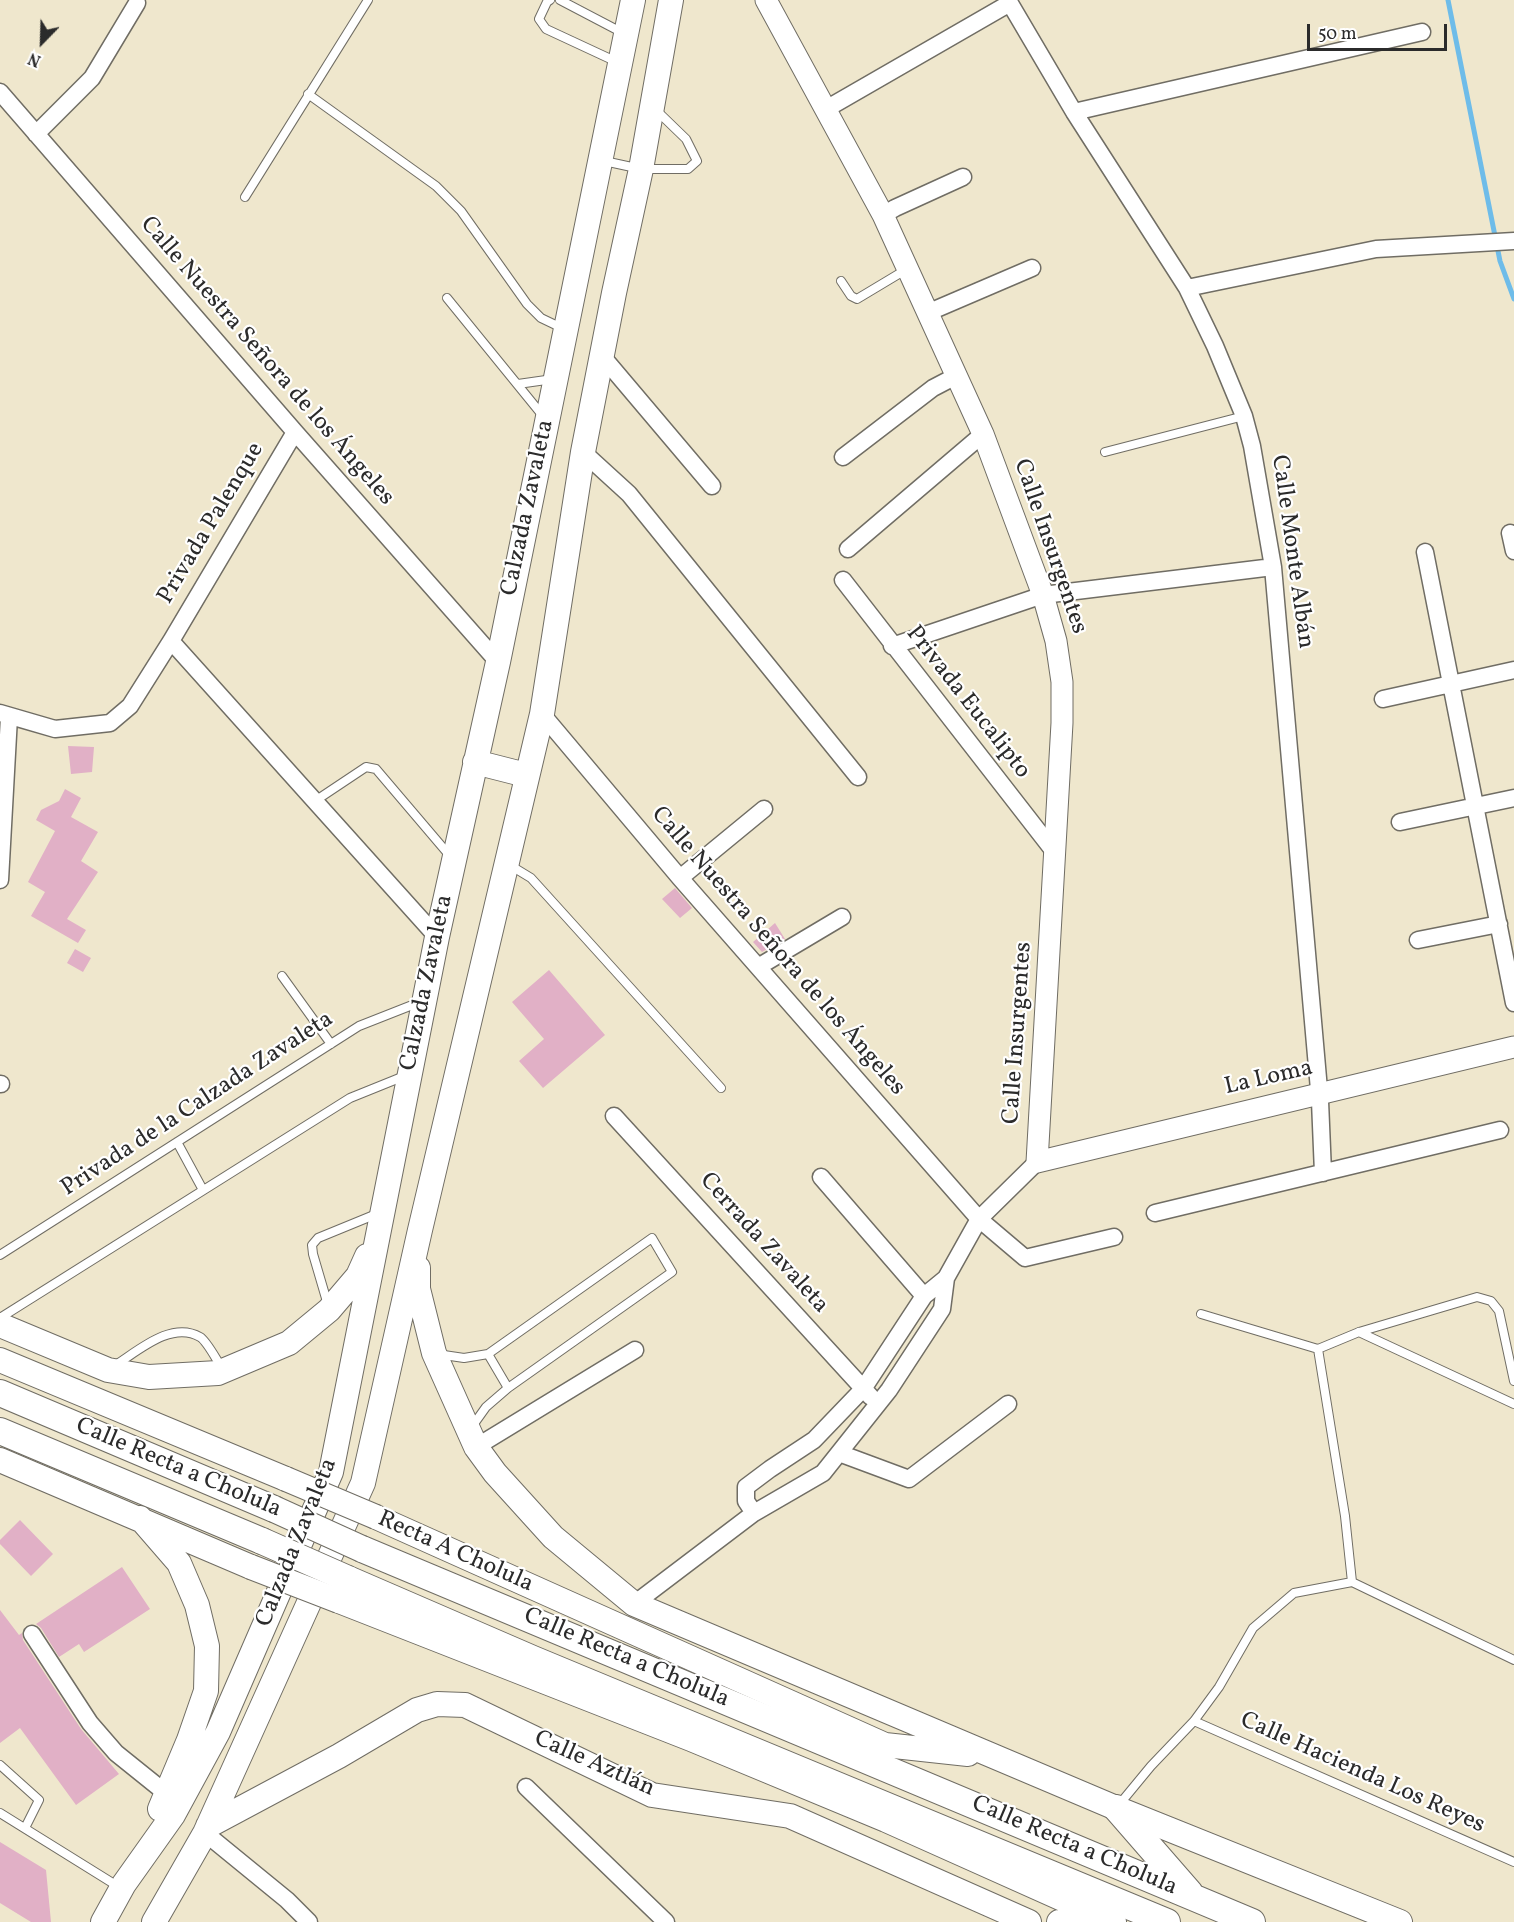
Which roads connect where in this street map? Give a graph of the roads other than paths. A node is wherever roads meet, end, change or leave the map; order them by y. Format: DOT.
graph roads {
  1 [pos="368,0"];
  2 [pos="550,0"];
  3 [pos="560,0"];
  4 [pos="633,0"];
  5 [pos="671,0"];
  6 [pos="766,0"];
  7 [pos="1009,1"];
  8 [pos="137,3"];
  9 [pos="1422,32"];
  10 [pos="626,34"];
  11 [pos="620,63"];
  12 [pos="0,92"];
  13 [pos="309,94"];
  14 [pos="652,106"];
  15 [pos="826,109"];
  16 [pos="1074,112"];
  17 [pos="36,134"];
  18 [pos="600,160"];
  19 [pos="641,169"];
  20 [pos="963,177"];
  21 [pos="245,197"];
  22 [pos="883,215"];
  23 [pos="1512,242"];
  24 [pos="1032,268"];
  25 [pos="907,269"];
  26 [pos="841,281"];
  27 [pos="1186,288"];
  28 [pos="447,298"];
  29 [pos="927,313"];
  30 [pos="567,330"];
  31 [pos="602,356"];
  32 [pos="956,376"];
  33 [pos="556,378"];
  34 [pos="518,384"];
  35 [pos="1244,416"];
  36 [pos="547,421"];
  37 [pos="295,432"];
  38 [pos="983,434"];
  39 [pos="583,452"];
  40 [pos="1105,452"];
  41 [pos="843,457"];
  42 [pos="712,486"];
  43 [pos="1510,533"];
  44 [pos="848,549"];
  45 [pos="1514,551"];
  46 [pos="1425,552"];
  47 [pos="1273,567"];
  48 [pos="843,580"];
  49 [pos="1043,595"];
  50 [pos="171,641"];
  51 [pos="892,646"];
  52 [pos="498,662"];
  53 [pos="1514,670"];
  54 [pos="1451,684"];
  55 [pos="1383,699"];
  56 [pos="542,714"];
  57 [pos="5,715"];
  58 [pos="475,762"];
  59 [pos="526,775"];
  60 [pos="858,777"];
  61 [pos="1514,798"];
  62 [pos="315,801"];
  63 [pos="1475,806"];
  64 [pos="764,809"];
  65 [pos="1400,822"];
  66 [pos="1056,854"];
  67 [pos="454,861"];
  68 [pos="507,864"];
  69 [pos="680,878"];
  70 [pos="0,880"];
  71 [pos="842,917"];
  72 [pos="1499,924"];
  73 [pos="437,937"];
  74 [pos="1418,940"];
  75 [pos="758,967"];
  76 [pos="282,976"];
  77 [pos="424,1001"];
  78 [pos="1514,1003"];
  79 [pos="331,1044"];
  80 [pos="1514,1047"];
  81 [pos="410,1073"];
  82 [pos="721,1089"];
  83 [pos="1319,1093"];
  84 [pos="614,1116"];
  85 [pos="1500,1130"];
  86 [pos="177,1142"];
  87 [pos="1037,1162"];
  88 [pos="1323,1173"];
  89 [pos="821,1177"];
  90 [pos="203,1191"];
  91 [pos="1155,1213"];
  92 [pos="979,1219"];
  93 [pos="381,1221"];
  94 [pos="420,1230"];
  95 [pos="1114,1237"];
  96 [pos="0,1255"];
  97 [pos="945,1278"];
  98 [pos="924,1296"];
  99 [pos="329,1310"];
  100 [pos="1201,1314"];
  101 [pos="0,1318"];
  102 [pos="0,1325"];
  103 [pos="1359,1332"];
  104 [pos="1318,1349"];
  105 [pos="635,1350"];
  106 [pos="434,1353"];
  107 [pos="488,1354"];
  108 [pos="0,1360"];
  109 [pos="108,1370"];
  110 [pos="224,1371"];
  111 [pos="1514,1381"];
  112 [pos="508,1388"];
  113 [pos="863,1389"];
  114 [pos="0,1393"];
  115 [pos="878,1404"];
  116 [pos="1008,1404"];
  117 [pos="1514,1404"];
  118 [pos="0,1431"];
  119 [pos="473,1439"];
  120 [pos="839,1453"];
  121 [pos="0,1460"];
  122 [pos="754,1513"];
  123 [pos="140,1518"];
  124 [pos="1352,1582"];
  125 [pos="344,1590"];
  126 [pos="634,1604"];
  127 [pos="32,1634"];
  128 [pos="1514,1660"];
  129 [pos="1194,1721"];
  130 [pos="995,1757"];
  131 [pos="0,1765"];
  132 [pos="526,1787"];
  133 [pos="167,1794"];
  134 [pos="1116,1808"];
  135 [pos="0,1813"];
  136 [pos="886,1820"];
  137 [pos="25,1828"];
  138 [pos="207,1830"];
  139 [pos="1514,1862"];
  140 [pos="932,1880"];
  141 [pos="123,1886"];
  142 [pos="1194,1898"];
  143 [pos="1113,1921"];
  144 [pos="103,1922"];
  145 [pos="154,1922"];
  146 [pos="309,1922"];
  147 [pos="666,1922"];
  148 [pos="1029,1922"];
  149 [pos="1059,1922"];
  150 [pos="1167,1922"];
  151 [pos="1252,1922"];
  152 [pos="1400,1922"];
  1 -- 13 [label="lane"];
  2 -- 11 [label="lane"];
  3 -- 10 [label="lane"];
  4 -- 10 [label="main road, Calzada Zavaleta"];
  5 -- 14 [label="main road, Calzada Zavaleta"];
  6 -- 15 [label="street, Calle Insurgentes"];
  7 -- 15 [label="street"];
  7 -- 16 [label="street, Calle Monte Albán"];
  8 -- 17 [label="street"];
  9 -- 16 [label="street"];
  10 -- 11 [label="main road, Calzada Zavaleta"];
  11 -- 18 [label="main road, Calzada Zavaleta"];
  12 -- 17 [label="street, Calle Nuestra Señora de los Ángeles"];
  13 -- 21 [label="lane"];
  13 -- 30 [label="lane"];
  14 -- 19 [label="main road, Calzada Zavaleta"];
  14 -- 19 [label="lane"];
  15 -- 22 [label="street, Calle Insurgentes"];
  16 -- 27 [label="street, Calle Monte Albán"];
  17 -- 37 [label="street, Calle Nuestra Señora de los Ángeles"];
  18 -- 19 [label="lane"];
  18 -- 30 [label="main road, Calzada Zavaleta"];
  19 -- 31 [label="main road, Calzada Zavaleta"];
  20 -- 22 [label="street"];
  22 -- 25 [label="street, Calle Insurgentes"];
  23 -- 27 [label="street"];
  24 -- 29 [label="street"];
  25 -- 26 [label="lane"];
  25 -- 29 [label="street, Calle Insurgentes"];
  27 -- 35 [label="street, Calle Monte Albán"];
  28 -- 34 [label="lane"];
  29 -- 32 [label="street, Calle Insurgentes"];
  30 -- 33 [label="main road, Calzada Zavaleta"];
  31 -- 39 [label="main road, Calzada Zavaleta"];
  31 -- 42 [label="street"];
  32 -- 38 [label="street, Calle Insurgentes"];
  32 -- 41 [label="street"];
  33 -- 34 [label="lane"];
  33 -- 36 [label="main road, Calzada Zavaleta"];
  34 -- 36 [label="lane"];
  35 -- 40 [label="lane"];
  35 -- 47 [label="street, Calle Monte Albán"];
  36 -- 52 [label="main road, Calzada Zavaleta"];
  37 -- 50 [label="street, Privada Palenque"];
  37 -- 52 [label="street, Calle Nuestra Señora de los Ángeles"];
  38 -- 44 [label="street"];
  38 -- 49 [label="street, Calle Insurgentes"];
  39 -- 56 [label="main road, Calzada Zavaleta"];
  39 -- 60 [label="street"];
  43 -- 45 [label="street"];
  46 -- 54 [label="street"];
  47 -- 49 [label="street"];
  47 -- 83 [label="street, Calle Monte Albán"];
  48 -- 51 [label="street, Privada Eucalipto"];
  49 -- 51 [label="street"];
  49 -- 66 [label="street, Calle Insurgentes"];
  50 -- 57 [label="street, Privada Palenque"];
  50 -- 62 [label="street"];
  51 -- 66 [label="street, Privada Eucalipto"];
  52 -- 58 [label="main road, Calzada Zavaleta"];
  53 -- 54 [label="street"];
  54 -- 55 [label="street"];
  54 -- 63 [label="street"];
  56 -- 59 [label="main road, Calzada Zavaleta"];
  56 -- 69 [label="street, Calle Nuestra Señora de los Ángeles"];
  57 -- 70 [label="street"];
  58 -- 59 [label="main road"];
  58 -- 67 [label="main road, Calzada Zavaleta"];
  59 -- 68 [label="main road, Calzada Zavaleta"];
  61 -- 63 [label="street"];
  62 -- 67 [label="lane"];
  62 -- 73 [label="street"];
  63 -- 65 [label="street"];
  63 -- 72 [label="street"];
  64 -- 69 [label="street"];
  66 -- 87 [label="street, Calle Insurgentes"];
  67 -- 73 [label="main road, Calzada Zavaleta"];
  68 -- 82 [label="lane"];
  68 -- 94 [label="main road, Calzada Zavaleta"];
  69 -- 75 [label="street, Calle Nuestra Señora de los Ángeles"];
  71 -- 75 [label="street"];
  72 -- 74 [label="street"];
  72 -- 78 [label="street"];
  73 -- 77 [label="main road, Calzada Zavaleta"];
  75 -- 92 [label="street, Calle Nuestra Señora de los Ángeles"];
  76 -- 79 [label="lane"];
  77 -- 79 [label="lane, Privada de la Calzada Zavaleta"];
  77 -- 81 [label="main road, Calzada Zavaleta"];
  79 -- 86 [label="lane, Privada de la Calzada Zavaleta"];
  80 -- 83 [label="street, La Loma"];
  81 -- 90 [label="lane"];
  81 -- 93 [label="main road, Calzada Zavaleta"];
  83 -- 87 [label="street, La Loma"];
  83 -- 88 [label="street, Calle Monte Albán"];
  84 -- 113 [label="street, Cerrada Zavaleta"];
  85 -- 88 [label="street"];
  86 -- 90 [label="lane"];
  86 -- 96 [label="lane, Privada de la Calzada Zavaleta"];
  87 -- 92 [label="street"];
  88 -- 91 [label="street"];
  89 -- 98 [label="street"];
  90 -- 101 [label="lane"];
  92 -- 95 [label="street, Calle Nuestra Señora de los Ángeles"];
  92 -- 97 [label="street"];
  93 -- 99 [label="main road"];
  93 -- 99 [label="lane"];
  93 -- 141 [label="main road, Calzada Zavaleta"];
  94 -- 106 [label="main road"];
  94 -- 138 [label="main road, Calzada Zavaleta"];
  97 -- 98 [label="street"];
  97 -- 115 [label="street"];
  98 -- 113 [label="street"];
  99 -- 110 [label="main road"];
  100 -- 104 [label="lane"];
  102 -- 109 [label="main road"];
  103 -- 104 [label="lane"];
  103 -- 111 [label="lane"];
  103 -- 117 [label="lane"];
  104 -- 124 [label="lane"];
  105 -- 119 [label="street"];
  106 -- 107 [label="lane"];
  106 -- 119 [label="main road"];
  107 -- 112 [label="lane"];
  107 -- 112 [label="lane"];
  108 -- 130 [label="main road, Recta A Cholula, bridge"];
  109 -- 110 [label="main road"];
  109 -- 110 [label="lane"];
  112 -- 119 [label="lane"];
  113 -- 115 [label="street, Cerrada Zavaleta"];
  113 -- 122 [label="street"];
  114 -- 142 [label="main road, Calle Recta a Cholula, bridge"];
  115 -- 120 [label="street"];
  116 -- 120 [label="street"];
  118 -- 125 [label="main road, Calle Recta a Cholula, bridge"];
  119 -- 126 [label="main road"];
  120 -- 122 [label="street"];
  121 -- 123 [label="main road"];
  122 -- 126 [label="street"];
  123 -- 125 [label="main road, bridge"];
  123 -- 133 [label="main road"];
  124 -- 128 [label="lane"];
  124 -- 129 [label="lane"];
  125 -- 136 [label="main road"];
  125 -- 150 [label="main road, Calle Recta a Cholula"];
  126 -- 130 [label="main road"];
  127 -- 133 [label="street"];
  129 -- 134 [label="lane"];
  129 -- 139 [label="lane, Calle Hacienda Los Reyes"];
  130 -- 134 [label="main road"];
  131 -- 137 [label="lane"];
  132 -- 147 [label="street"];
  133 -- 141 [label="main road"];
  134 -- 142 [label="main road"];
  134 -- 152 [label="main road"];
  135 -- 137 [label="lane"];
  136 -- 140 [label="main road"];
  136 -- 143 [label="main road"];
  137 -- 141 [label="lane"];
  138 -- 140 [label="main road, Calle Aztlán"];
  138 -- 145 [label="main road, Calzada Zavaleta"];
  138 -- 146 [label="street"];
  140 -- 148 [label="main road, Calle Aztlán"];
  141 -- 144 [label="main road, Calzada Zavaleta"];
  142 -- 151 [label="main road, Calle Recta a Cholula"];
  143 -- 149 [label="main road"];
}
